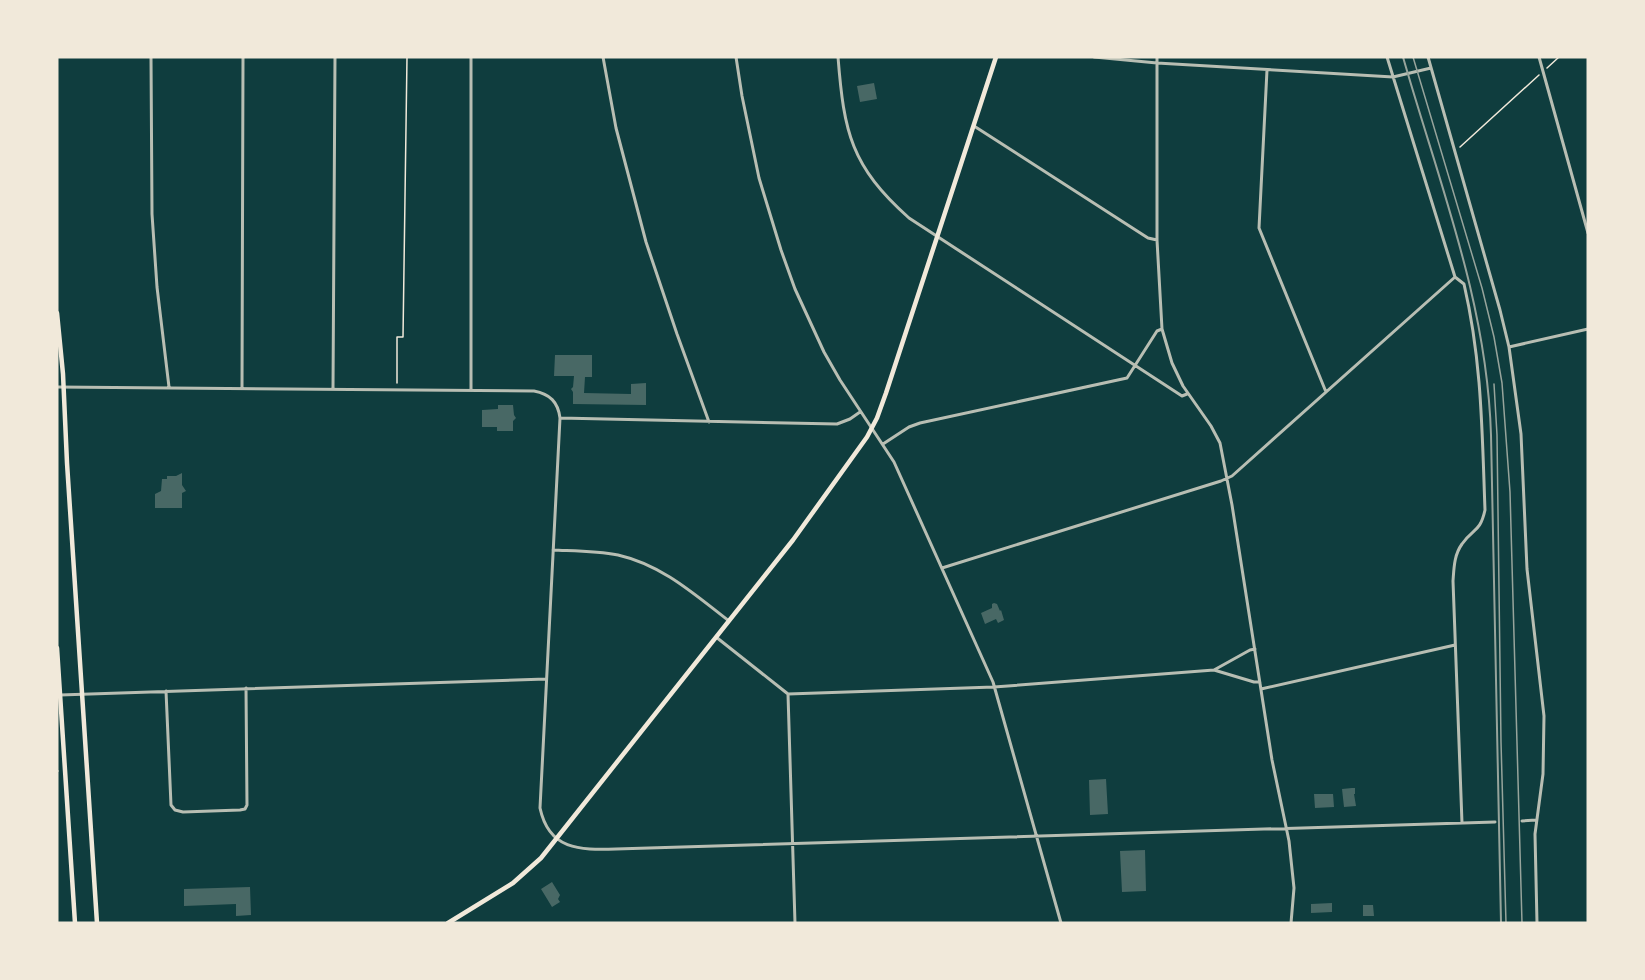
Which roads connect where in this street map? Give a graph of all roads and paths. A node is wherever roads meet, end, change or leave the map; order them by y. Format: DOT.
graph roads {
  1 [pos="151,57"];
  2 [pos="243,57"];
  3 [pos="335,57"];
  4 [pos="407,57"];
  5 [pos="471,57"];
  6 [pos="603,57"];
  7 [pos="736,57"];
  8 [pos="838,57"];
  9 [pos="996,57"];
  10 [pos="1094,57"];
  11 [pos="1156,57"];
  12 [pos="1387,57"];
  13 [pos="1428,57"];
  14 [pos="1539,57"];
  15 [pos="1559,57"];
  16 [pos="1157,63"];
  17 [pos="1431,68"];
  18 [pos="1267,70"];
  19 [pos="1543,72"];
  20 [pos="1393,77"];
  21 [pos="974,126"];
  22 [pos="1455,152"];
  23 [pos="1588,233"];
  24 [pos="937,237"];
  25 [pos="1157,240"];
  26 [pos="1455,277"];
  27 [pos="57,313"];
  28 [pos="1162,329"];
  29 [pos="1588,329"];
  30 [pos="1509,347"];
  31 [pos="1135,366"];
  32 [pos="57,387"];
  33 [pos="64,387"];
  34 [pos="169,388"];
  35 [pos="242,388"];
  36 [pos="333,389"];
  37 [pos="392,390"];
  38 [pos="471,390"];
  39 [pos="1326,392"];
  40 [pos="1187,394"];
  41 [pos="860,412"];
  42 [pos="560,418"];
  43 [pos="709,422"];
  44 [pos="871,429"];
  45 [pos="883,444"];
  46 [pos="1227,478"];
  47 [pos="553,550"];
  48 [pos="942,568"];
  49 [pos="729,621"];
  50 [pos="717,637"];
  51 [pos="1455,645"];
  52 [pos="57,648"];
  53 [pos="1255,649"];
  54 [pos="1214,670"];
  55 [pos="546,679"];
  56 [pos="1260,682"];
  57 [pos="994,687"];
  58 [pos="246,688"];
  59 [pos="1261,689"];
  60 [pos="166,691"];
  61 [pos="82,694"];
  62 [pos="788,694"];
  63 [pos="60,695"];
  64 [pos="1536,820"];
  65 [pos="1522,821"];
  66 [pos="1495,822"];
  67 [pos="1462,823"];
  68 [pos="1286,828"];
  69 [pos="1036,836"];
  70 [pos="556,838"];
  71 [pos="793,843"];
  72 [pos="75,923"];
  73 [pos="97,923"];
  74 [pos="447,923"];
  75 [pos="795,923"];
  76 [pos="1061,923"];
  77 [pos="1291,923"];
  78 [pos="1537,923"];
  1 -- 34 [label="street"];
  2 -- 35 [label="street"];
  3 -- 36 [label="street"];
  4 -- 37 [label="path"];
  5 -- 38 [label="street"];
  6 -- 43 [label="street"];
  7 -- 41 [label="street"];
  8 -- 24 [label="street"];
  9 -- 21 [label="main road"];
  10 -- 16 [label="street"];
  11 -- 16 [label="street"];
  12 -- 20 [label="street"];
  13 -- 17 [label="street"];
  14 -- 19 [label="street"];
  15 -- 19 [label="path"];
  16 -- 18 [label="street"];
  16 -- 25 [label="street"];
  17 -- 20 [label="street"];
  17 -- 22 [label="street"];
  18 -- 20 [label="street"];
  18 -- 39 [label="street"];
  19 -- 22 [label="path"];
  19 -- 23 [label="street"];
  20 -- 26 [label="street"];
  21 -- 24 [label="main road"];
  21 -- 25 [label="street"];
  22 -- 30 [label="street"];
  24 -- 31 [label="street"];
  24 -- 44 [label="main road"];
  25 -- 28 [label="street"];
  26 -- 39 [label="street"];
  26 -- 51 [label="street"];
  27 -- 33 [label="main road"];
  28 -- 31 [label="street"];
  28 -- 40 [label="street"];
  29 -- 30 [label="street"];
  30 -- 64 [label="street"];
  31 -- 40 [label="street"];
  31 -- 45 [label="street"];
  32 -- 33 [label="street"];
  33 -- 34 [label="street"];
  33 -- 61 [label="main road"];
  34 -- 35 [label="street"];
  35 -- 36 [label="street"];
  36 -- 37 [label="street"];
  37 -- 38 [label="street"];
  38 -- 42 [label="street"];
  39 -- 46 [label="street"];
  40 -- 46 [label="street"];
  41 -- 43 [label="street"];
  41 -- 44 [label="street"];
  42 -- 43 [label="street"];
  42 -- 47 [label="street"];
  44 -- 45 [label="street"];
  44 -- 49 [label="main road"];
  45 -- 48 [label="street"];
  46 -- 48 [label="street"];
  46 -- 53 [label="street"];
  47 -- 49 [label="street"];
  47 -- 55 [label="street"];
  48 -- 57 [label="street"];
  49 -- 50 [label="main road"];
  50 -- 62 [label="street"];
  50 -- 70 [label="main road"];
  51 -- 59 [label="street"];
  51 -- 67 [label="street"];
  52 -- 63 [label="main road"];
  53 -- 54 [label="street"];
  53 -- 56 [label="street"];
  54 -- 56 [label="street"];
  54 -- 57 [label="street"];
  55 -- 58 [label="street"];
  55 -- 70 [label="street"];
  56 -- 59 [label="street"];
  57 -- 62 [label="street"];
  57 -- 69 [label="street"];
  58 -- 60 [label="street"];
  58 -- 60 [label="street"];
  59 -- 68 [label="street"];
  60 -- 61 [label="street"];
  61 -- 63 [label="street"];
  61 -- 73 [label="main road"];
  62 -- 71 [label="street"];
  63 -- 72 [label="main road"];
  64 -- 65 [label="street"];
  64 -- 78 [label="street"];
  66 -- 67 [label="street"];
  67 -- 68 [label="street"];
  68 -- 69 [label="street"];
  68 -- 77 [label="street"];
  69 -- 71 [label="street"];
  69 -- 76 [label="street"];
  70 -- 71 [label="street"];
  70 -- 74 [label="main road"];
  71 -- 75 [label="street"];
}
